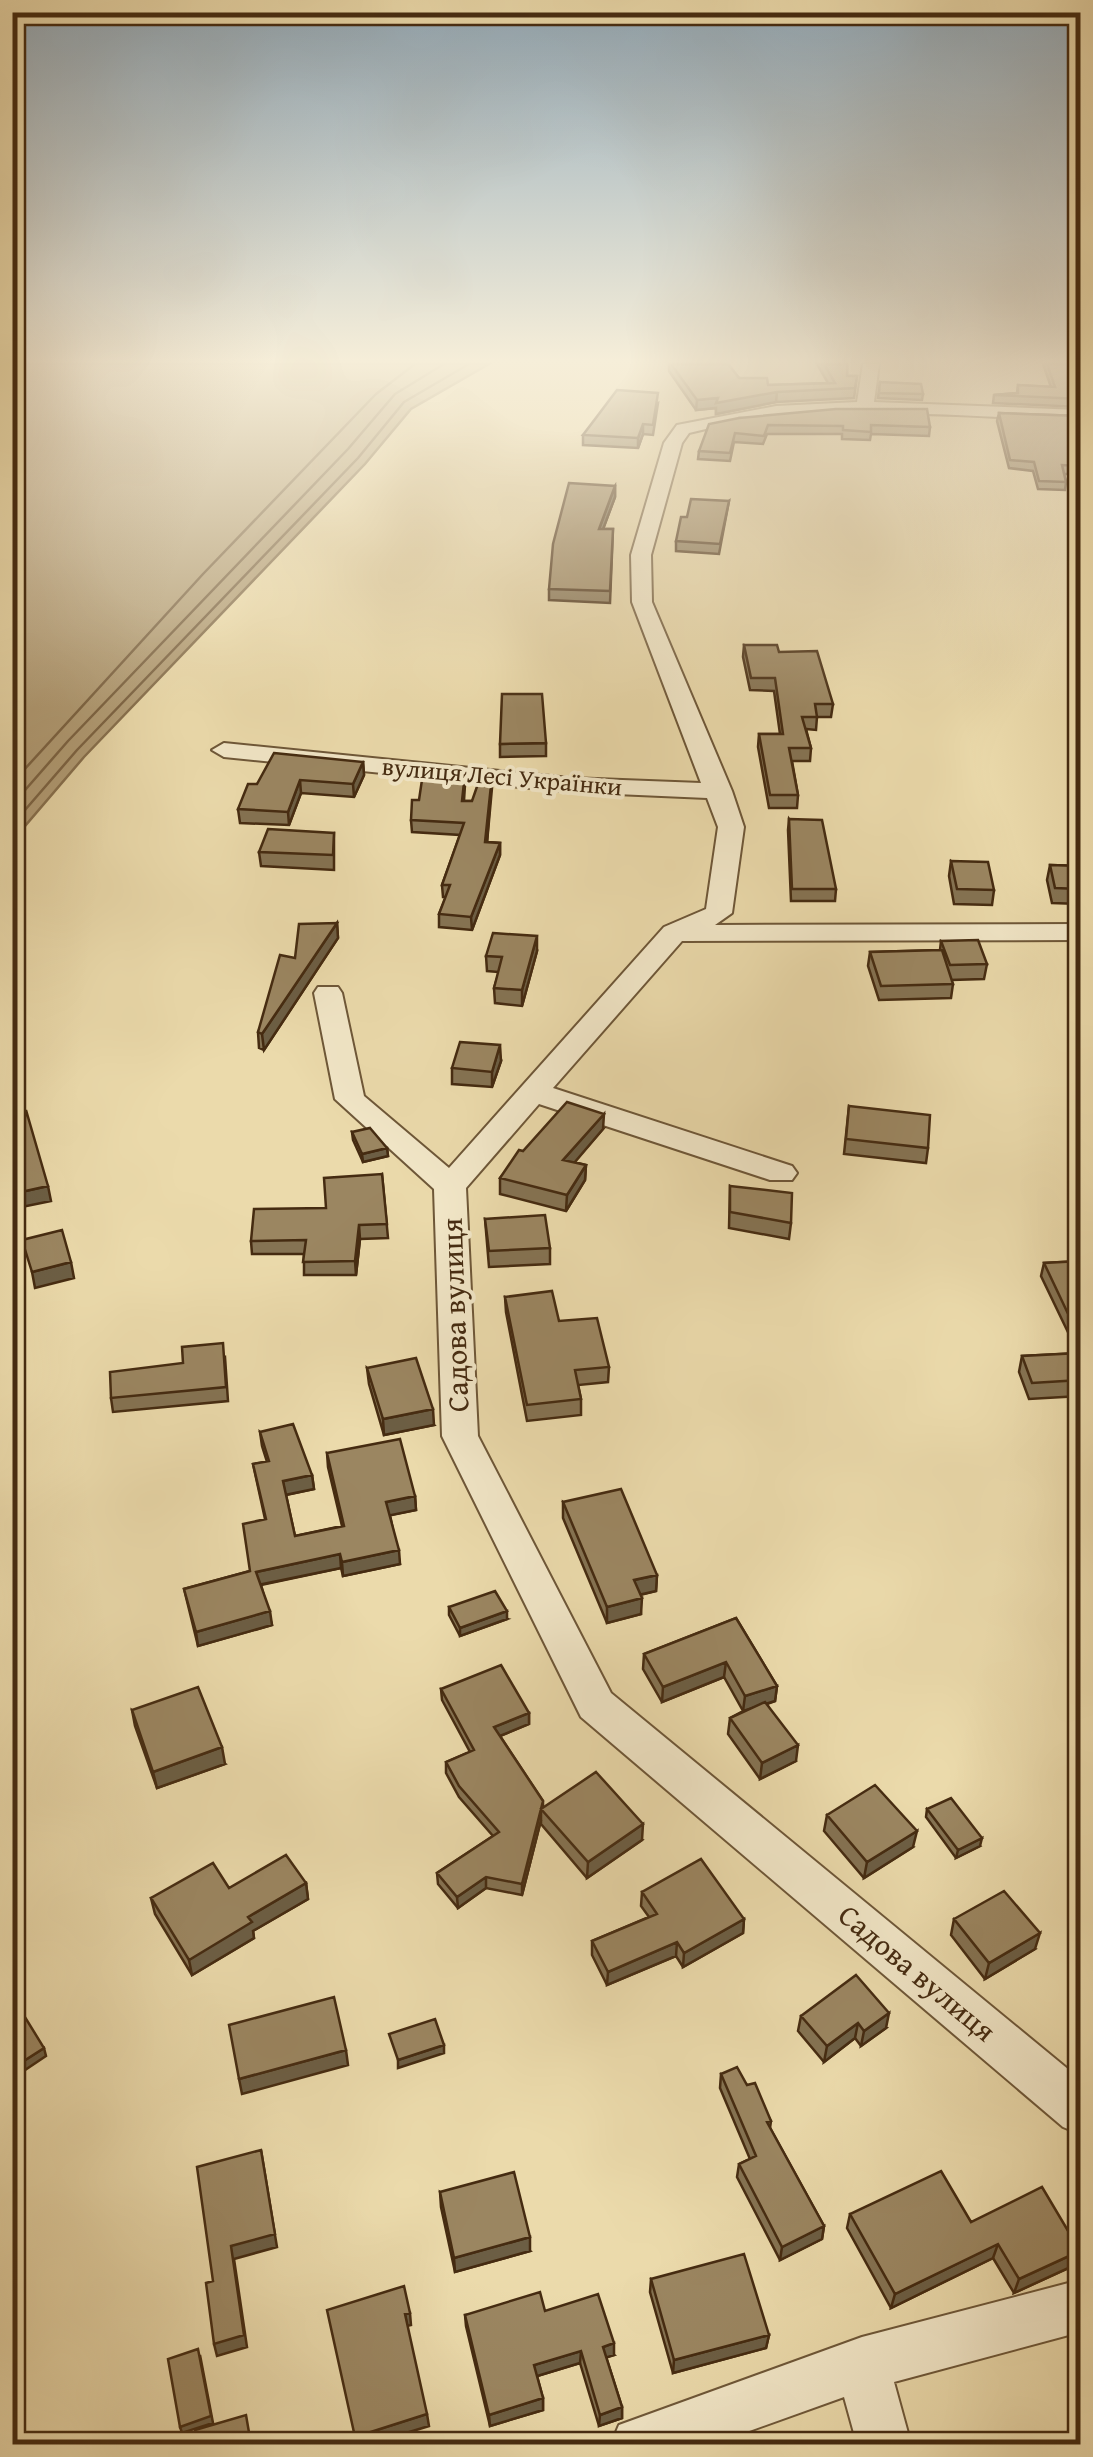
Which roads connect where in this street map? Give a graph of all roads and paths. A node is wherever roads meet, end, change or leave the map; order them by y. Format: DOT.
graph roads {
  1 [pos="663,479"];
  2 [pos="224,750"];
  3 [pos="720,792"];
  4 [pos="1080,932"];
  5 [pos="674,933"];
  6 [pos="328,993"];
  7 [pos="534,1092"];
  8 [pos="780,1173"];
  9 [pos="450,1186"];
  10 [pos="1080,2110"];
  11 [pos="1080,2306"];
  12 [pos="862,2364"];
  13 [pos="638,2444"];
  14 [pos="884,2444"];
  1 -- 3 [label="street"];
  2 -- 3 [label="street, вулиця Лесі Українки"];
  3 -- 5 [label="street"];
  4 -- 5 [label="street"];
  5 -- 7 [label="street, Садова вулиця"];
  6 -- 9 [label="street"];
  7 -- 8 [label="street"];
  7 -- 9 [label="street, Садова вулиця"];
  9 -- 10 [label="street, Садова вулиця"];
  11 -- 12 [label="street"];
  12 -- 13 [label="street"];
  12 -- 14 [label="street"];
}
